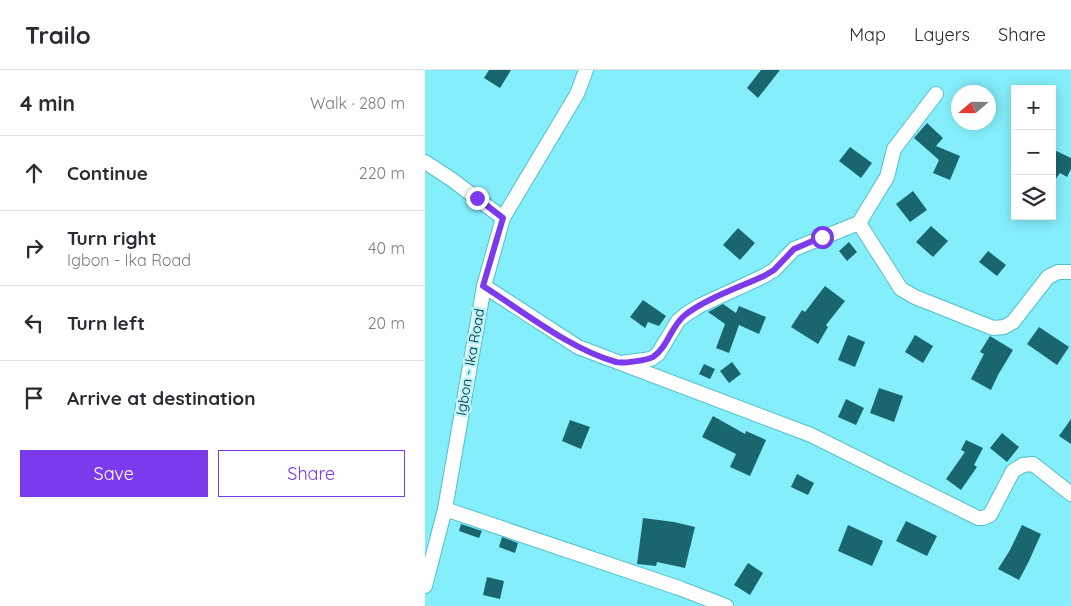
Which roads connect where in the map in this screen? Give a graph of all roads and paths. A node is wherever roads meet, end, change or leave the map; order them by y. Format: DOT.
graph roads {
  1 [pos="586,70"];
  2 [pos="936,94"];
  3 [pos="425,162"];
  4 [pos="503,218"];
  5 [pos="859,222"];
  6 [pos="1071,272"];
  7 [pos="483,286"];
  8 [pos="618,363"];
  9 [pos="1071,494"];
  10 [pos="445,509"];
  11 [pos="425,586"];
  12 [pos="726,606"];
  1 -- 4 [label="street, Igbon - Ika Road"];
  2 -- 5 [label="street"];
  3 -- 4 [label="street"];
  4 -- 7 [label="street, Igbon - Ika Road"];
  5 -- 6 [label="street"];
  5 -- 8 [label="street"];
  7 -- 8 [label="street"];
  7 -- 10 [label="street, Igbon - Ika Road"];
  8 -- 9 [label="street"];
  10 -- 11 [label="street, Igbon - Ika Road"];
  10 -- 12 [label="street"];
}
